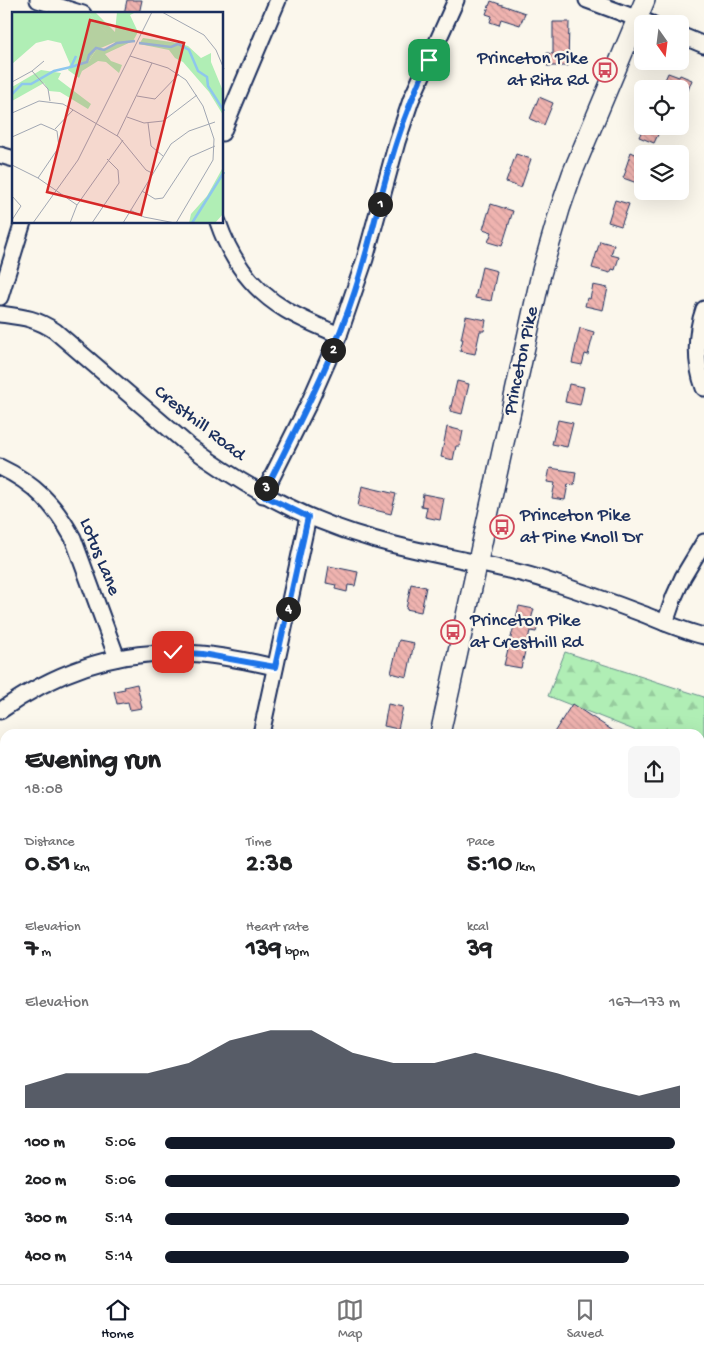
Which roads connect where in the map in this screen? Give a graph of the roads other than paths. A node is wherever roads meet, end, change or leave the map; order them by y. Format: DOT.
graph roads {
  1 [pos="38,0"];
  2 [pos="90,0"];
  3 [pos="278,0"];
  4 [pos="456,0"];
  5 [pos="587,0"];
  6 [pos="645,0"];
  7 [pos="77,12"];
  8 [pos="85,12"];
  9 [pos="645,15"];
  10 [pos="634,17"];
  11 [pos="689,39"];
  12 [pos="634,44"];
  13 [pos="704,45"];
  14 [pos="224,128"];
  15 [pos="22,224"];
  16 [pos="219,224"];
  17 [pos="0,297"];
  18 [pos="704,309"];
  19 [pos="0,314"];
  20 [pos="339,335"];
  21 [pos="704,388"];
  22 [pos="0,468"];
  23 [pos="263,495"];
  24 [pos="308,517"];
  25 [pos="704,542"];
  26 [pos="478,564"];
  27 [pos="665,623"];
  28 [pos="704,636"];
  29 [pos="117,658"];
  30 [pos="275,667"];
  31 [pos="0,712"];
  32 [pos="261,729"];
  33 [pos="441,729"];
  1 -- 7 [label="street"];
  2 -- 8 [label="street"];
  3 -- 14 [label="street"];
  4 -- 20 [label="street"];
  5 -- 10 [label="street"];
  6 -- 9 [label="main road, Princeton Pike"];
  11 -- 13 [label="street"];
  12 -- 26 [label="main road, Princeton Pike"];
  15 -- 17 [label="street"];
  16 -- 20 [label="street"];
  18 -- 21 [label="street"];
  19 -- 23 [label="street, Cresthill Road"];
  20 -- 23 [label="street"];
  22 -- 29 [label="street, Lotus Lane"];
  23 -- 24 [label="street, Cresthill Road"];
  24 -- 26 [label="street, Cresthill Road"];
  24 -- 30 [label="street"];
  25 -- 27 [label="street"];
  26 -- 27 [label="street, Cresthill Road"];
  26 -- 33 [label="main road, Princeton Pike"];
  27 -- 28 [label="street, Cresthill Road"];
  29 -- 30 [label="street"];
  29 -- 31 [label="street"];
  30 -- 32 [label="street"];
}
